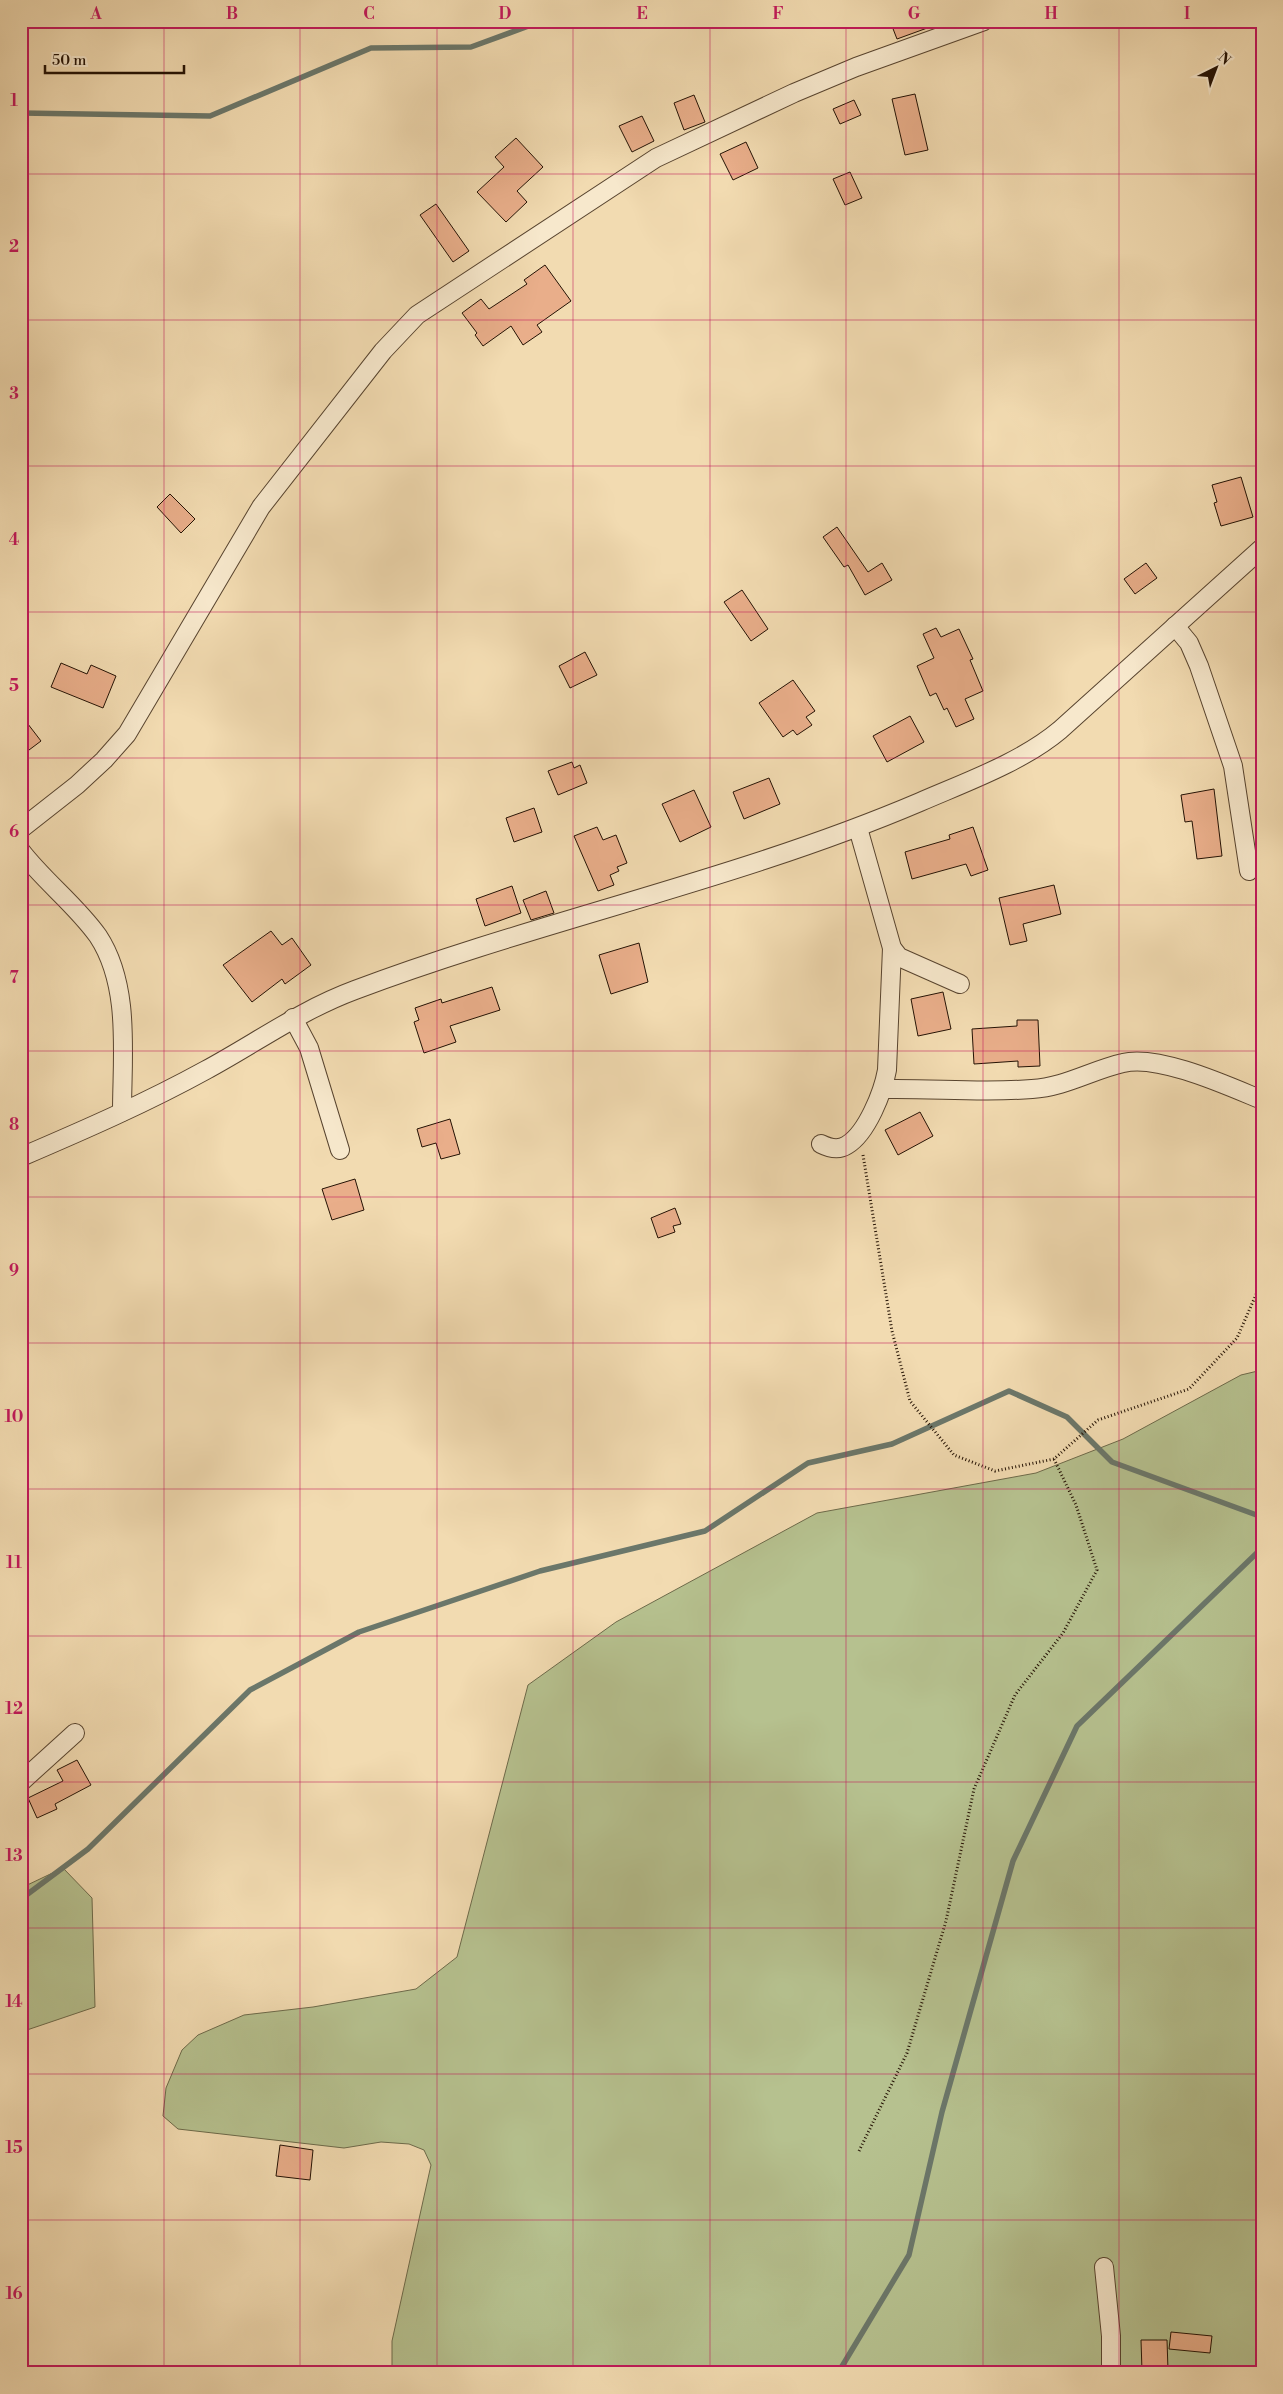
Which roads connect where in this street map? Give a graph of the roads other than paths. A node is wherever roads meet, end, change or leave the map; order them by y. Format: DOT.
graph roads {
  1 [pos="984,21"];
  2 [pos="1262,548"];
  3 [pos="1175,626"];
  4 [pos="21,828"];
  5 [pos="858,828"];
  6 [pos="21,850"];
  7 [pos="1249,871"];
  8 [pos="892,948"];
  9 [pos="960,984"];
  10 [pos="293,1018"];
  11 [pos="884,1089"];
  12 [pos="1262,1100"];
  13 [pos="122,1112"];
  14 [pos="821,1144"];
  15 [pos="340,1150"];
  16 [pos="21,1157"];
  17 [pos="75,1733"];
  18 [pos="21,1782"];
  19 [pos="1104,2267"];
  20 [pos="1111,2373"];
  1 -- 4 [label="street"];
  2 -- 3 [label="street"];
  3 -- 5 [label="street"];
  3 -- 7 [label="street"];
  5 -- 8 [label="street"];
  5 -- 10 [label="street"];
  6 -- 13 [label="street"];
  8 -- 9 [label="street"];
  8 -- 11 [label="street"];
  10 -- 13 [label="street"];
  10 -- 15 [label="street"];
  11 -- 12 [label="street"];
  11 -- 14 [label="street"];
  13 -- 16 [label="street"];
  17 -- 18 [label="street"];
  19 -- 20 [label="street"];
}
